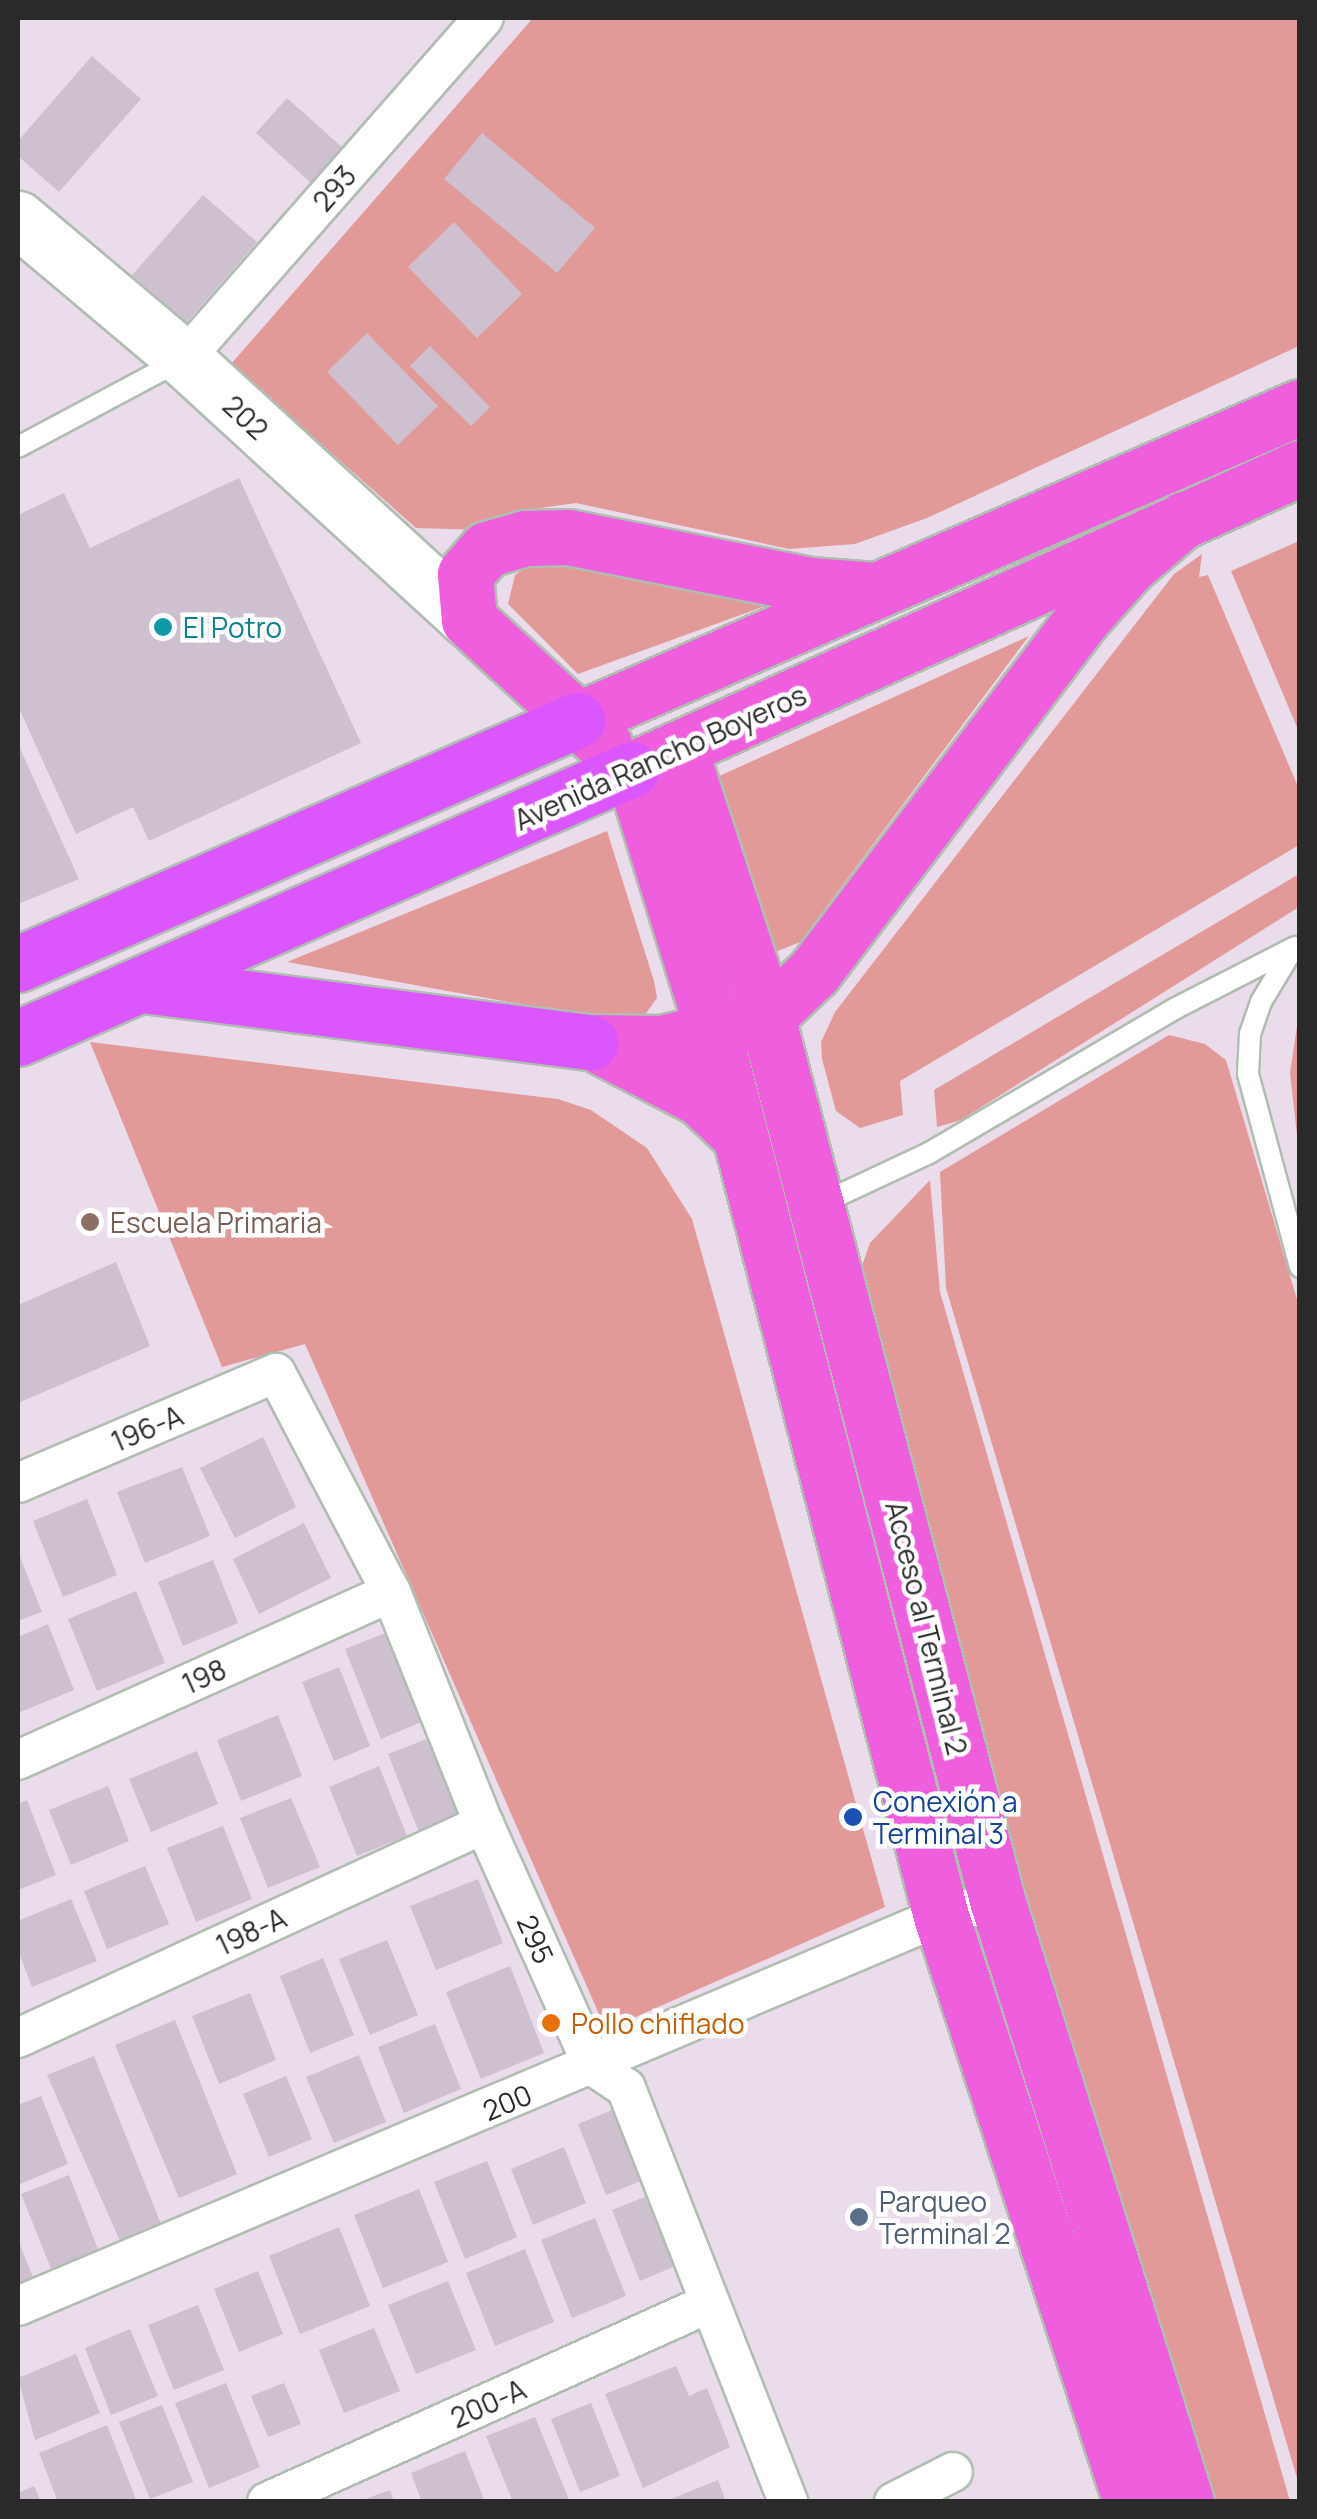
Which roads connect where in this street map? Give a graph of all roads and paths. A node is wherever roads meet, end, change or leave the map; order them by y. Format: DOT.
graph roads {
  1 [pos="484,18"];
  2 [pos="18,220"];
  3 [pos="184,359"];
  4 [pos="1300,407"];
  5 [pos="18,447"];
  6 [pos="1300,468"];
  7 [pos="1184,519"];
  8 [pos="380,540"];
  9 [pos="474,559"];
  10 [pos="883,590"];
  11 [pos="468,620"];
  12 [pos="577,720"];
  13 [pos="656,760"];
  14 [pos="1297,945"];
  15 [pos="18,964"];
  16 [pos="140,985"];
  17 [pos="766,1017"];
  18 [pos="714,1034"];
  19 [pos="18,1038"];
  20 [pos="590,1042"];
  21 [pos="740,1136"];
  22 [pos="818,1205"];
  23 [pos="1300,1268"];
  24 [pos="276,1372"];
  25 [pos="18,1483"];
  26 [pos="391,1592"];
  27 [pos="18,1760"];
  28 [pos="484,1824"];
  29 [pos="997,1900"];
  30 [pos="940,1916"];
  31 [pos="18,2038"];
  32 [pos="593,2066"];
  33 [pos="708,2304"];
  34 [pos="18,2306"];
  35 [pos="953,2472"];
  36 [pos="267,2502"];
  37 [pos="788,2502"];
  38 [pos="894,2502"];
  39 [pos="1131,2502"];
  40 [pos="1186,2502"];
  1 -- 3 [label="street, 293"];
  2 -- 3 [label="street, 202"];
  3 -- 5 [label="lane"];
  3 -- 8 [label="street, 202"];
  4 -- 10 [label="main road"];
  6 -- 7 [label="main road, Avenida Rancho Boyeros"];
  7 -- 13 [label="main road, Avenida Rancho Boyeros"];
  7 -- 17 [label="main road"];
  8 -- 9 [label="street"];
  8 -- 11 [label="street, 202"];
  9 -- 10 [label="main road"];
  9 -- 11 [label="main road"];
  10 -- 12 [label="main road"];
  11 -- 12 [label="main road"];
  12 -- 13 [label="main road"];
  12 -- 15 [label="highway"];
  13 -- 16 [label="highway, Avenida Rancho Boyeros"];
  13 -- 17 [label="main road, Acceso al Terminal 2"];
  13 -- 18 [label="main road, Acceso al Terminal 2"];
  14 -- 22 [label="lane"];
  14 -- 23 [label="lane"];
  16 -- 19 [label="highway, Avenida Rancho Boyeros"];
  16 -- 20 [label="highway"];
  17 -- 18 [label="main road"];
  17 -- 22 [label="main road, Acceso al Terminal 2"];
  18 -- 20 [label="main road"];
  18 -- 21 [label="main road, Acceso al Terminal 2"];
  20 -- 21 [label="main road"];
  21 -- 30 [label="main road, Acceso al Terminal 2"];
  22 -- 29 [label="main road, Acceso al Terminal 2"];
  24 -- 25 [label="street, 196-A"];
  24 -- 26 [label="street, 295"];
  26 -- 27 [label="street, 198"];
  26 -- 28 [label="street, 295"];
  28 -- 31 [label="street, 198-A"];
  28 -- 32 [label="street, 295"];
  29 -- 30 [label="street, 200"];
  29 -- 40 [label="main road, Acceso al Terminal 2"];
  30 -- 32 [label="street, 200"];
  30 -- 39 [label="main road, Acceso al Terminal 2"];
  32 -- 33 [label="street, 295"];
  32 -- 34 [label="street, 200"];
  33 -- 36 [label="street, 200-A"];
  33 -- 37 [label="street, 295"];
  35 -- 38 [label="street"];
}
